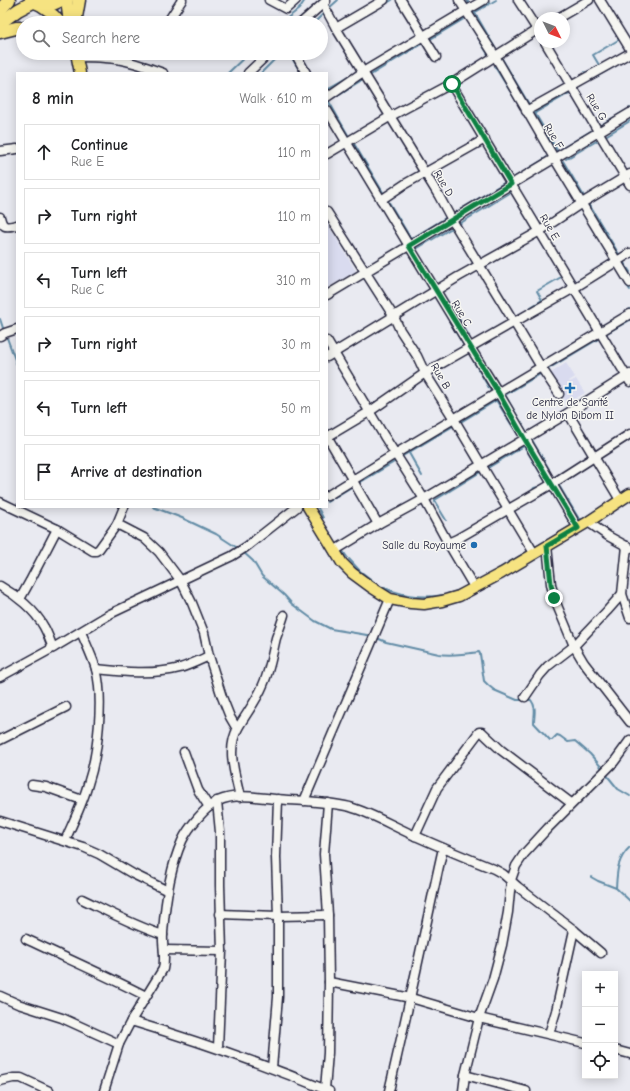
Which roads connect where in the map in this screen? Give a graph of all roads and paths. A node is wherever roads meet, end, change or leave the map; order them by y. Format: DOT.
graph roads {
  1 [pos="9,0"];
  2 [pos="61,0"];
  3 [pos="68,0"];
  4 [pos="79,0"];
  5 [pos="182,0"];
  6 [pos="269,0"];
  7 [pos="296,0"];
  8 [pos="384,0"];
  9 [pos="401,0"];
  10 [pos="459,0"];
  11 [pos="484,0"];
  12 [pos="518,0"];
  13 [pos="589,0"];
  14 [pos="600,0"];
  15 [pos="34,2"];
  16 [pos="325,2"];
  17 [pos="0,10"];
  18 [pos="466,11"];
  19 [pos="568,12"];
  20 [pos="55,16"];
  21 [pos="68,16"];
  22 [pos="76,16"];
  23 [pos="172,16"];
  24 [pos="309,16"];
  25 [pos="0,23"];
  26 [pos="534,24"];
  27 [pos="16,28"];
  28 [pos="336,28"];
  29 [pos="0,32"];
  30 [pos="534,34"];
  31 [pos="423,36"];
  32 [pos="549,48"];
  33 [pos="630,51"];
  34 [pos="495,56"];
  35 [pos="436,57"];
  36 [pos="77,60"];
  37 [pos="121,60"];
  38 [pos="262,60"];
  39 [pos="299,60"];
  40 [pos="80,72"];
  41 [pos="160,72"];
  42 [pos="249,72"];
  43 [pos="305,72"];
  44 [pos="363,72"];
  45 [pos="452,84"];
  46 [pos="571,86"];
  47 [pos="328,96"];
  48 [pos="526,111"];
  49 [pos="328,112"];
  50 [pos="630,113"];
  51 [pos="391,116"];
  52 [pos="599,132"];
  53 [pos="485,139"];
  54 [pos="346,143"];
  55 [pos="16,149"];
  56 [pos="0,151"];
  57 [pos="328,153"];
  58 [pos="554,158"];
  59 [pos="425,173"];
  60 [pos="628,175"];
  61 [pos="511,184"];
  62 [pos="630,185"];
  63 [pos="381,200"];
  64 [pos="582,202"];
  65 [pos="328,214"];
  66 [pos="0,217"];
  67 [pos="452,220"];
  68 [pos="16,224"];
  69 [pos="540,231"];
  70 [pos="409,246"];
  71 [pos="630,253"];
  72 [pos="617,261"];
  73 [pos="479,265"];
  74 [pos="366,272"];
  75 [pos="630,283"];
  76 [pos="574,288"];
  77 [pos="436,290"];
  78 [pos="328,294"];
  79 [pos="630,314"];
  80 [pos="394,316"];
  81 [pos="514,322"];
  82 [pos="16,329"];
  83 [pos="601,332"];
  84 [pos="3,334"];
  85 [pos="328,344"];
  86 [pos="470,347"];
  87 [pos="331,355"];
  88 [pos="541,368"];
  89 [pos="425,373"];
  90 [pos="629,377"];
  91 [pos="498,392"];
  92 [pos="559,394"];
  93 [pos="368,412"];
  94 [pos="568,413"];
  95 [pos="454,419"];
  96 [pos="630,434"];
  97 [pos="328,436"];
  98 [pos="524,438"];
  99 [pos="328,439"];
  100 [pos="395,454"];
  101 [pos="595,457"];
  102 [pos="481,464"];
  103 [pos="352,480"];
  104 [pos="552,484"];
  105 [pos="630,494"];
  106 [pos="328,495"];
  107 [pos="424,499"];
  108 [pos="620,500"];
  109 [pos="0,502"];
  110 [pos="124,508"];
  111 [pos="296,508"];
  112 [pos="310,508"];
  113 [pos="508,508"];
  114 [pos="588,522"];
  115 [pos="117,524"];
  116 [pos="378,524"];
  117 [pos="578,528"];
  118 [pos="57,529"];
  119 [pos="448,543"];
  120 [pos="547,546"];
  121 [pos="628,547"];
  122 [pos="334,551"];
  123 [pos="534,553"];
  124 [pos="181,581"];
  125 [pos="0,586"];
  126 [pos="474,587"];
  127 [pos="622,594"];
  128 [pos="20,599"];
  129 [pos="390,599"];
  130 [pos="284,615"];
  131 [pos="630,618"];
  132 [pos="80,632"];
  133 [pos="574,646"];
  134 [pos="54,648"];
  135 [pos="209,656"];
  136 [pos="96,669"];
  137 [pos="0,677"];
  138 [pos="525,697"];
  139 [pos="66,707"];
  140 [pos="630,722"];
  141 [pos="237,729"];
  142 [pos="0,740"];
  143 [pos="630,740"];
  144 [pos="184,752"];
  145 [pos="32,785"];
  146 [pos="240,797"];
  147 [pos="278,799"];
  148 [pos="82,800"];
  149 [pos="217,801"];
  150 [pos="304,801"];
  151 [pos="328,803"];
  152 [pos="571,803"];
  153 [pos="209,807"];
  154 [pos="0,822"];
  155 [pos="415,836"];
  156 [pos="65,841"];
  157 [pos="443,848"];
  158 [pos="510,880"];
  159 [pos="168,891"];
  160 [pos="82,899"];
  161 [pos="220,914"];
  162 [pos="328,915"];
  163 [pos="278,916"];
  164 [pos="574,930"];
  165 [pos="163,935"];
  166 [pos="26,939"];
  167 [pos="164,950"];
  168 [pos="222,951"];
  169 [pos="601,953"];
  170 [pos="328,982"];
  171 [pos="0,996"];
  172 [pos="146,996"];
  173 [pos="411,998"];
  174 [pos="480,1018"];
  175 [pos="131,1021"];
  176 [pos="549,1034"];
  177 [pos="582,1042"];
  178 [pos="119,1044"];
  179 [pos="218,1048"];
  180 [pos="618,1051"];
  181 [pos="630,1054"];
  182 [pos="272,1068"];
  183 [pos="465,1075"];
  184 [pos="0,1081"];
  185 [pos="327,1090"];
  186 [pos="49,1091"];
  187 [pos="104,1091"];
  188 [pos="389,1091"];
  189 [pos="463,1091"];
  190 [pos="526,1091"];
  1 -- 17 [label="highway"];
  2 -- 15 [label="highway"];
  3 -- 21 [label="main road"];
  4 -- 22 [label="highway"];
  5 -- 23 [label="street"];
  6 -- 7 [label="street"];
  8 -- 28 [label="street"];
  9 -- 31 [label="street"];
  10 -- 18 [label="street, Rue F"];
  11 -- 18 [label="street"];
  12 -- 26 [label="street"];
  13 -- 19 [label="street"];
  14 -- 33 [label="street"];
  15 -- 20 [label="main road"];
  15 -- 25 [label="highway"];
  16 -- 24 [label="street"];
  16 -- 28 [label="street, Rue D"];
  18 -- 31 [label="street"];
  18 -- 34 [label="street, Rue F"];
  27 -- 29 [label="highway"];
  28 -- 44 [label="street, Rue D"];
  30 -- 34 [label="street"];
  31 -- 35 [label="street"];
  31 -- 44 [label="street"];
  32 -- 46 [label="street, Rue G"];
  33 -- 46 [label="street"];
  34 -- 45 [label="street"];
  34 -- 48 [label="street, Rue F"];
  36 -- 40 [label="main road"];
  37 -- 41 [label="street"];
  38 -- 42 [label="street"];
  39 -- 43 [label="street"];
  44 -- 47 [label="street"];
  44 -- 51 [label="street, Rue D"];
  45 -- 51 [label="street"];
  45 -- 53 [label="street, Rue E"];
  46 -- 48 [label="street"];
  46 -- 52 [label="street, Rue G"];
  48 -- 58 [label="street, Rue F"];
  49 -- 54 [label="street, Rue C"];
  50 -- 52 [label="street"];
  51 -- 54 [label="street"];
  51 -- 59 [label="street, Rue D"];
  52 -- 58 [label="street"];
  52 -- 60 [label="street, Rue G"];
  53 -- 59 [label="street"];
  53 -- 61 [label="street, Rue E"];
  54 -- 57 [label="street"];
  54 -- 63 [label="street, Rue C"];
  55 -- 56 [label="street"];
  58 -- 61 [label="street"];
  58 -- 64 [label="street, Rue F"];
  59 -- 63 [label="street"];
  59 -- 67 [label="street, Rue D"];
  60 -- 62 [label="street, Rue G"];
  60 -- 64 [label="street"];
  61 -- 67 [label="street"];
  61 -- 69 [label="street, Rue E"];
  63 -- 70 [label="street, Rue C"];
  64 -- 69 [label="street"];
  64 -- 72 [label="street, Rue F"];
  65 -- 74 [label="street, Rue B"];
  66 -- 68 [label="street"];
  67 -- 70 [label="street"];
  67 -- 73 [label="street, Rue D"];
  69 -- 73 [label="street"];
  69 -- 76 [label="street, Rue E"];
  70 -- 74 [label="street"];
  70 -- 77 [label="street, Rue C"];
  71 -- 72 [label="street"];
  72 -- 75 [label="street, Rue F"];
  72 -- 76 [label="street"];
  73 -- 77 [label="street"];
  73 -- 81 [label="street, Rue D"];
  74 -- 78 [label="street"];
  74 -- 80 [label="street, Rue B"];
  76 -- 81 [label="street"];
  76 -- 83 [label="street, Rue E"];
  77 -- 80 [label="street"];
  77 -- 86 [label="street, Rue C"];
  79 -- 83 [label="street"];
  80 -- 87 [label="street"];
  80 -- 89 [label="street, Rue B"];
  81 -- 86 [label="street"];
  81 -- 88 [label="street, Rue D"];
  82 -- 84 [label="street"];
  83 -- 88 [label="street"];
  83 -- 90 [label="street, Rue E"];
  85 -- 87 [label="street"];
  86 -- 89 [label="street"];
  86 -- 91 [label="street, Rue C"];
  87 -- 93 [label="street"];
  88 -- 91 [label="street"];
  88 -- 92 [label="street, Rue D"];
  89 -- 93 [label="street"];
  89 -- 95 [label="street, Rue B"];
  90 -- 94 [label="street"];
  91 -- 95 [label="street"];
  91 -- 98 [label="street, Rue C"];
  93 -- 97 [label="street"];
  93 -- 100 [label="street"];
  94 -- 98 [label="street"];
  94 -- 101 [label="street"];
  95 -- 100 [label="street"];
  95 -- 102 [label="street, Rue B"];
  96 -- 101 [label="street"];
  98 -- 102 [label="street"];
  98 -- 104 [label="street, Rue C"];
  99 -- 103 [label="street"];
  100 -- 103 [label="street"];
  100 -- 107 [label="street"];
  101 -- 104 [label="street"];
  101 -- 108 [label="street"];
  102 -- 107 [label="street"];
  102 -- 113 [label="street, Rue B"];
  103 -- 106 [label="street"];
  103 -- 116 [label="street"];
  104 -- 113 [label="street"];
  104 -- 117 [label="street, Rue C"];
  105 -- 108 [label="main road"];
  107 -- 116 [label="street"];
  107 -- 119 [label="street"];
  108 -- 114 [label="main road"];
  109 -- 118 [label="street"];
  110 -- 115 [label="street"];
  111 -- 124 [label="street"];
  112 -- 122 [label="main road"];
  113 -- 119 [label="street"];
  113 -- 123 [label="street, Rue B"];
  114 -- 117 [label="main road"];
  114 -- 121 [label="street"];
  115 -- 118 [label="street"];
  115 -- 124 [label="street"];
  116 -- 122 [label="street"];
  117 -- 120 [label="main road"];
  118 -- 128 [label="street"];
  119 -- 126 [label="street"];
  120 -- 123 [label="main road"];
  120 -- 133 [label="street"];
  121 -- 127 [label="street"];
  122 -- 129 [label="main road"];
  123 -- 126 [label="main road"];
  124 -- 132 [label="street"];
  124 -- 135 [label="street"];
  125 -- 128 [label="street"];
  126 -- 129 [label="main road"];
  127 -- 131 [label="street"];
  127 -- 133 [label="street"];
  128 -- 134 [label="street"];
  129 -- 150 [label="street"];
  130 -- 141 [label="street"];
  132 -- 134 [label="street"];
  132 -- 136 [label="street"];
  133 -- 138 [label="street"];
  133 -- 140 [label="street"];
  134 -- 137 [label="street"];
  135 -- 136 [label="street"];
  135 -- 141 [label="street"];
  136 -- 148 [label="street"];
  139 -- 142 [label="street"];
  141 -- 146 [label="street"];
  143 -- 152 [label="street"];
  144 -- 153 [label="street"];
  145 -- 148 [label="street"];
  146 -- 147 [label="street"];
  146 -- 149 [label="street"];
  147 -- 150 [label="street"];
  147 -- 163 [label="street"];
  148 -- 156 [label="street"];
  149 -- 153 [label="street"];
  149 -- 161 [label="street"];
  150 -- 151 [label="street"];
  151 -- 155 [label="street"];
  151 -- 162 [label="street"];
  152 -- 155 [label="street"];
  152 -- 158 [label="street"];
  153 -- 159 [label="street"];
  154 -- 156 [label="street"];
  155 -- 157 [label="street"];
  156 -- 159 [label="street"];
  157 -- 158 [label="street"];
  157 -- 173 [label="street"];
  158 -- 164 [label="street"];
  158 -- 174 [label="street"];
  159 -- 165 [label="street"];
  160 -- 165 [label="street"];
  161 -- 163 [label="street"];
  161 -- 168 [label="street"];
  162 -- 163 [label="street"];
  162 -- 170 [label="street"];
  163 -- 182 [label="street"];
  164 -- 169 [label="street"];
  164 -- 176 [label="street"];
  165 -- 167 [label="street"];
  166 -- 172 [label="street"];
  167 -- 168 [label="street"];
  167 -- 172 [label="street"];
  168 -- 179 [label="street"];
  170 -- 173 [label="street"];
  170 -- 185 [label="street"];
  171 -- 178 [label="street"];
  172 -- 175 [label="street"];
  173 -- 174 [label="street"];
  173 -- 188 [label="street"];
  174 -- 176 [label="street"];
  174 -- 183 [label="street"];
  175 -- 178 [label="street"];
  175 -- 179 [label="street"];
  176 -- 177 [label="street"];
  178 -- 187 [label="street"];
  179 -- 182 [label="street"];
  180 -- 181 [label="street"];
  182 -- 185 [label="street"];
  183 -- 189 [label="street"];
  183 -- 190 [label="street"];
  184 -- 186 [label="street"];
}
